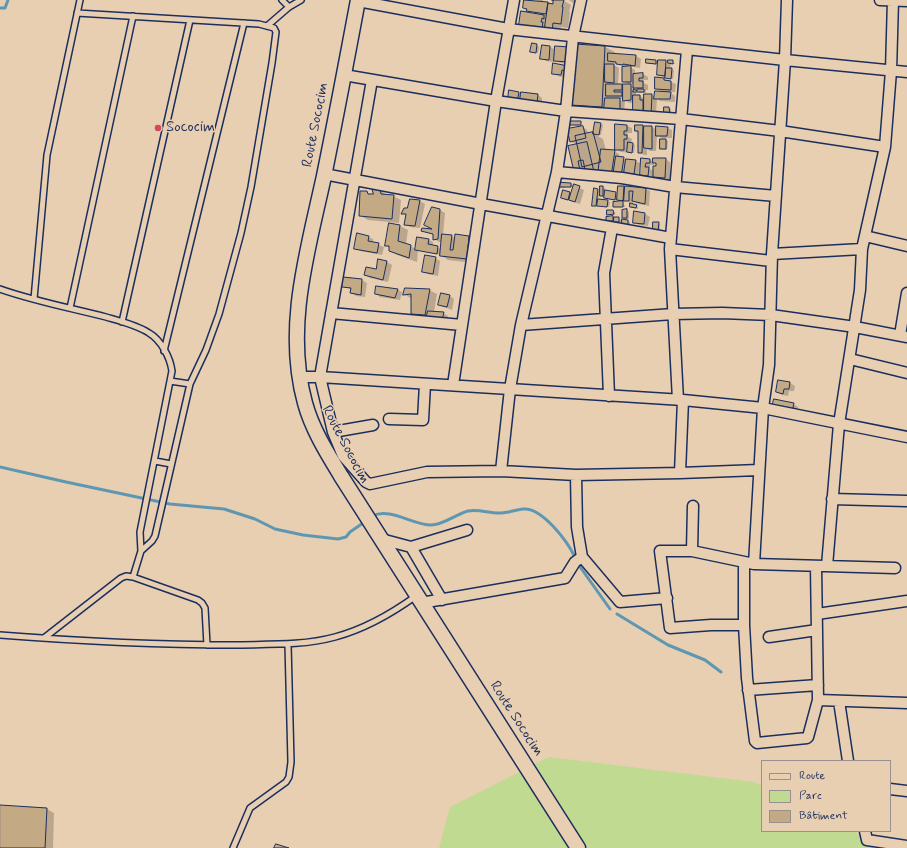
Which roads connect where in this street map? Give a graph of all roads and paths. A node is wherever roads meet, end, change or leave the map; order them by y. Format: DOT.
graph roads {
  1 [pos="80,0"];
  2 [pos="282,0"];
  3 [pos="301,0"];
  4 [pos="514,0"];
  5 [pos="581,0"];
  6 [pos="787,0"];
  7 [pos="880,0"];
  8 [pos="894,0"];
  9 [pos="358,1"];
  10 [pos="907,1"];
  11 [pos="386,3"];
  12 [pos="289,7"];
  13 [pos="77,13"];
  14 [pos="133,16"];
  15 [pos="190,20"];
  16 [pos="244,23"];
  17 [pos="268,26"];
  18 [pos="508,29"];
  19 [pos="573,37"];
  20 [pos="687,50"];
  21 [pos="785,60"];
  22 [pos="891,71"];
  23 [pos="907,72"];
  24 [pos="344,75"];
  25 [pos="372,80"];
  26 [pos="496,101"];
  27 [pos="566,111"];
  28 [pos="681,119"];
  29 [pos="780,131"];
  30 [pos="885,148"];
  31 [pos="557,172"];
  32 [pos="324,174"];
  33 [pos="354,180"];
  34 [pos="675,187"];
  35 [pos="776,196"];
  36 [pos="481,204"];
  37 [pos="547,217"];
  38 [pos="612,228"];
  39 [pos="866,236"];
  40 [pos="671,238"];
  41 [pos="907,246"];
  42 [pos="670,249"];
  43 [pos="862,250"];
  44 [pos="772,258"];
  45 [pos="0,289"];
  46 [pos="907,293"];
  47 [pos="34,299"];
  48 [pos="70,308"];
  49 [pos="331,313"];
  50 [pos="673,314"];
  51 [pos="771,315"];
  52 [pos="605,319"];
  53 [pos="122,322"];
  54 [pos="521,325"];
  55 [pos="462,326"];
  56 [pos="855,327"];
  57 [pos="904,336"];
  58 [pos="164,350"];
  59 [pos="850,359"];
  60 [pos="907,374"];
  61 [pos="300,377"];
  62 [pos="320,377"];
  63 [pos="170,381"];
  64 [pos="190,384"];
  65 [pos="425,384"];
  66 [pos="453,386"];
  67 [pos="510,389"];
  68 [pos="609,396"];
  69 [pos="680,400"];
  70 [pos="763,408"];
  71 [pos="389,419"];
  72 [pos="839,424"];
  73 [pos="372,425"];
  74 [pos="333,432"];
  75 [pos="907,438"];
  76 [pos="154,461"];
  77 [pos="171,464"];
  78 [pos="759,470"];
  79 [pos="501,471"];
  80 [pos="680,473"];
  81 [pos="576,475"];
  82 [pos="832,499"];
  83 [pos="907,501"];
  84 [pos="693,506"];
  85 [pos="467,530"];
  86 [pos="380,539"];
  87 [pos="411,547"];
  88 [pos="141,551"];
  89 [pos="692,551"];
  90 [pos="582,557"];
  91 [pos="744,562"];
  92 [pos="754,564"];
  93 [pos="816,566"];
  94 [pos="827,566"];
  95 [pos="895,568"];
  96 [pos="132,577"];
  97 [pos="667,598"];
  98 [pos="419,599"];
  99 [pos="442,600"];
  100 [pos="907,601"];
  101 [pos="817,614"];
  102 [pos="744,625"];
  103 [pos="817,630"];
  104 [pos="0,635"];
  105 [pos="769,637"];
  106 [pos="44,638"];
  107 [pos="288,644"];
  108 [pos="207,645"];
  109 [pos="818,685"];
  110 [pos="748,690"];
  111 [pos="818,700"];
  112 [pos="839,701"];
  113 [pos="907,703"];
  114 [pos="848,760"];
  115 [pos="891,789"];
  116 [pos="907,791"];
  117 [pos="865,832"];
  118 [pos="907,846"];
  119 [pos="233,848"];
  120 [pos="578,848"];
  1 -- 13 [label="lane"];
  2 -- 12 [label="lane"];
  3 -- 12 [label="lane"];
  4 -- 18 [label="street"];
  5 -- 19 [label="street"];
  6 -- 21 [label="street"];
  7 -- 8 [label="street"];
  8 -- 10 [label="street"];
  8 -- 22 [label="street"];
  9 -- 11 [label="street"];
  9 -- 24 [label="street, Route Sococim"];
  11 -- 18 [label="street"];
  12 -- 17 [label="lane"];
  13 -- 14 [label="lane"];
  13 -- 47 [label="lane"];
  14 -- 15 [label="lane"];
  14 -- 48 [label="lane"];
  15 -- 16 [label="lane"];
  15 -- 53 [label="lane"];
  16 -- 17 [label="lane"];
  16 -- 58 [label="lane"];
  17 -- 64 [label="lane"];
  18 -- 19 [label="street"];
  18 -- 26 [label="street"];
  19 -- 20 [label="street"];
  19 -- 27 [label="street"];
  20 -- 21 [label="street"];
  20 -- 28 [label="street"];
  21 -- 22 [label="street"];
  21 -- 29 [label="street"];
  22 -- 23 [label="street"];
  22 -- 30 [label="street"];
  24 -- 25 [label="street"];
  24 -- 32 [label="street, Route Sococim"];
  25 -- 26 [label="street"];
  25 -- 33 [label="street"];
  26 -- 27 [label="street"];
  26 -- 36 [label="street"];
  27 -- 28 [label="street"];
  27 -- 31 [label="street"];
  28 -- 29 [label="street"];
  28 -- 34 [label="street"];
  29 -- 30 [label="street"];
  29 -- 35 [label="street"];
  30 -- 39 [label="street"];
  31 -- 34 [label="street"];
  31 -- 37 [label="street"];
  32 -- 33 [label="street"];
  32 -- 61 [label="street, Route Sococim"];
  33 -- 36 [label="street"];
  33 -- 49 [label="street"];
  34 -- 35 [label="street"];
  34 -- 40 [label="street"];
  35 -- 44 [label="street"];
  36 -- 37 [label="street"];
  36 -- 55 [label="street"];
  37 -- 38 [label="street"];
  37 -- 54 [label="street"];
  38 -- 40 [label="street"];
  38 -- 52 [label="street"];
  39 -- 41 [label="street"];
  39 -- 43 [label="street"];
  40 -- 42 [label="street"];
  42 -- 44 [label="street"];
  42 -- 50 [label="street"];
  43 -- 44 [label="street"];
  43 -- 56 [label="street"];
  44 -- 51 [label="street"];
  45 -- 47 [label="lane"];
  46 -- 57 [label="street"];
  47 -- 48 [label="lane"];
  48 -- 53 [label="lane"];
  49 -- 55 [label="street"];
  49 -- 62 [label="street"];
  50 -- 51 [label="street"];
  50 -- 52 [label="street"];
  50 -- 69 [label="street"];
  51 -- 56 [label="street"];
  51 -- 70 [label="street"];
  52 -- 54 [label="street"];
  52 -- 68 [label="street"];
  53 -- 58 [label="lane"];
  54 -- 67 [label="street"];
  55 -- 66 [label="street"];
  56 -- 57 [label="street"];
  56 -- 59 [label="street"];
  58 -- 63 [label="lane"];
  59 -- 60 [label="street"];
  59 -- 72 [label="street"];
  61 -- 62 [label="street"];
  61 -- 86 [label="street, Route Sococim"];
  62 -- 65 [label="street"];
  62 -- 74 [label="street"];
  63 -- 64 [label="lane"];
  63 -- 76 [label="lane"];
  64 -- 77 [label="lane"];
  65 -- 66 [label="street"];
  65 -- 71 [label="street"];
  66 -- 67 [label="street"];
  67 -- 68 [label="street"];
  67 -- 79 [label="street"];
  68 -- 69 [label="street"];
  69 -- 70 [label="street"];
  69 -- 80 [label="street"];
  70 -- 72 [label="street"];
  70 -- 78 [label="street"];
  72 -- 75 [label="street"];
  72 -- 82 [label="street"];
  73 -- 74 [label="street"];
  74 -- 79 [label="street"];
  76 -- 77 [label="lane"];
  76 -- 88 [label="lane"];
  77 -- 88 [label="lane"];
  78 -- 80 [label="street"];
  78 -- 92 [label="street"];
  79 -- 81 [label="street"];
  80 -- 81 [label="street"];
  81 -- 90 [label="street"];
  82 -- 83 [label="street"];
  82 -- 94 [label="street"];
  84 -- 89 [label="street"];
  85 -- 87 [label="street"];
  86 -- 87 [label="street"];
  86 -- 98 [label="street, Route Sococim"];
  87 -- 99 [label="street"];
  88 -- 96 [label="lane"];
  89 -- 91 [label="street"];
  89 -- 97 [label="street"];
  90 -- 97 [label="street"];
  90 -- 99 [label="street"];
  91 -- 92 [label="street"];
  91 -- 102 [label="street"];
  92 -- 93 [label="street"];
  93 -- 94 [label="street"];
  93 -- 101 [label="street"];
  94 -- 95 [label="street"];
  96 -- 106 [label="lane"];
  96 -- 108 [label="lane"];
  97 -- 102 [label="street"];
  98 -- 99 [label="street"];
  98 -- 107 [label="lane"];
  98 -- 120 [label="street, Route Sococim"];
  100 -- 101 [label="street"];
  101 -- 103 [label="street"];
  102 -- 110 [label="street"];
  103 -- 105 [label="street"];
  103 -- 109 [label="street"];
  104 -- 106 [label="lane"];
  106 -- 108 [label="lane"];
  107 -- 108 [label="lane"];
  107 -- 119 [label="lane"];
  109 -- 110 [label="street"];
  109 -- 111 [label="street"];
  110 -- 111 [label="street"];
  111 -- 112 [label="street"];
  112 -- 113 [label="street"];
  112 -- 114 [label="street"];
  115 -- 116 [label="street"];
  117 -- 118 [label="street"];
}
